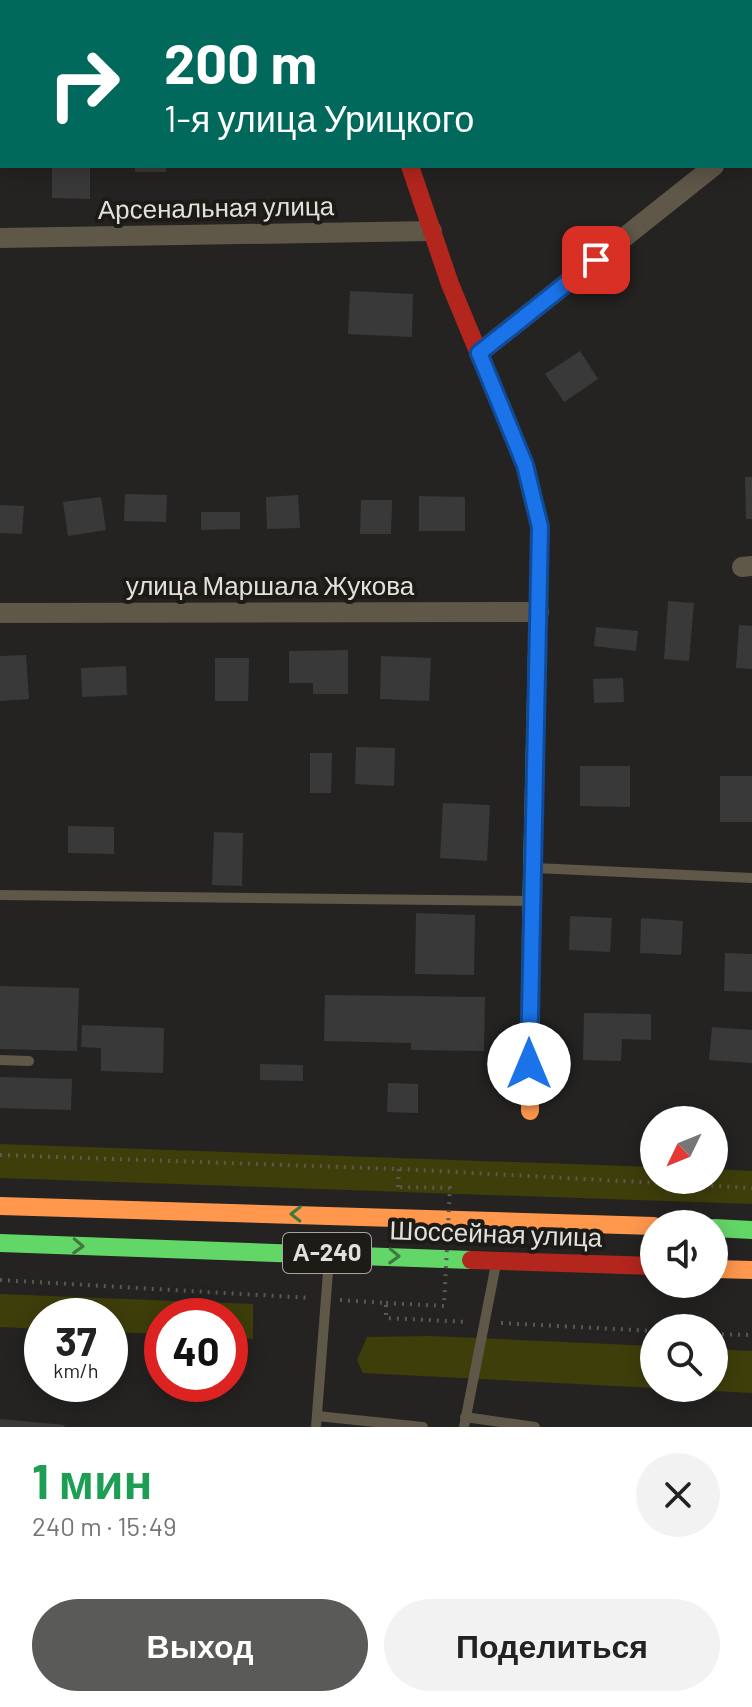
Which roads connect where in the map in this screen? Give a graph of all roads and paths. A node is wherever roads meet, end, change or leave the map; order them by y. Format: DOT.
graph roads {
  1 [pos="411,168"];
  2 [pos="711,168"];
  3 [pos="432,231"];
  4 [pos="0,238"];
  5 [pos="479,353"];
  6 [pos="539,612"];
  7 [pos="0,613"];
  8 [pos="533,868"];
  9 [pos="752,878"];
  10 [pos="0,895"];
  11 [pos="532,901"];
  12 [pos="0,1060"];
  13 [pos="29,1061"];
  14 [pos="530,1111"];
  15 [pos="0,1155"];
  16 [pos="399,1169"];
  17 [pos="752,1188"];
  18 [pos="0,1206"];
  19 [pos="640,1226"];
  20 [pos="728,1229"];
  21 [pos="752,1230"];
  22 [pos="0,1243"];
  23 [pos="329,1253"];
  24 [pos="496,1260"];
  25 [pos="640,1265"];
  26 [pos="728,1269"];
  27 [pos="752,1270"];
  28 [pos="386,1303"];
  29 [pos="728,1334"];
  30 [pos="752,1335"];
  31 [pos="317,1422"];
  32 [pos="465,1422"];
  33 [pos="423,1427"];
  34 [pos="535,1427"];
  1 -- 3 [label="main road"];
  2 -- 5 [label="street"];
  3 -- 4 [label="street, Арсенальная улица"];
  3 -- 5 [label="main road"];
  5 -- 6 [label="main road"];
  6 -- 7 [label="street, улица Маршала Жукова"];
  6 -- 8 [label="main road"];
  8 -- 9 [label="lane"];
  8 -- 11 [label="main road"];
  10 -- 11 [label="lane"];
  11 -- 14 [label="main road"];
  12 -- 13 [label="lane"];
  15 -- 16 [label="path"];
  16 -- 17 [label="path"];
  16 -- 28 [label="path, bridge"];
  19 -- 18 [label="main road, Шоссейная улица / А-240, one-way"];
  20 -- 21 [label="main road"];
  22 -- 23 [label="main road, Шоссейная улица / А-240, one-way"];
  23 -- 24 [label="main road, Шоссейная улица / А-240, one-way"];
  23 -- 31 [label="lane"];
  24 -- 25 [label="main road, Шоссейная улица / А-240"];
  24 -- 32 [label="lane"];
  26 -- 27 [label="main road"];
  29 -- 30 [label="path"];
  31 -- 33 [label="lane"];
  32 -- 34 [label="lane"];
}
